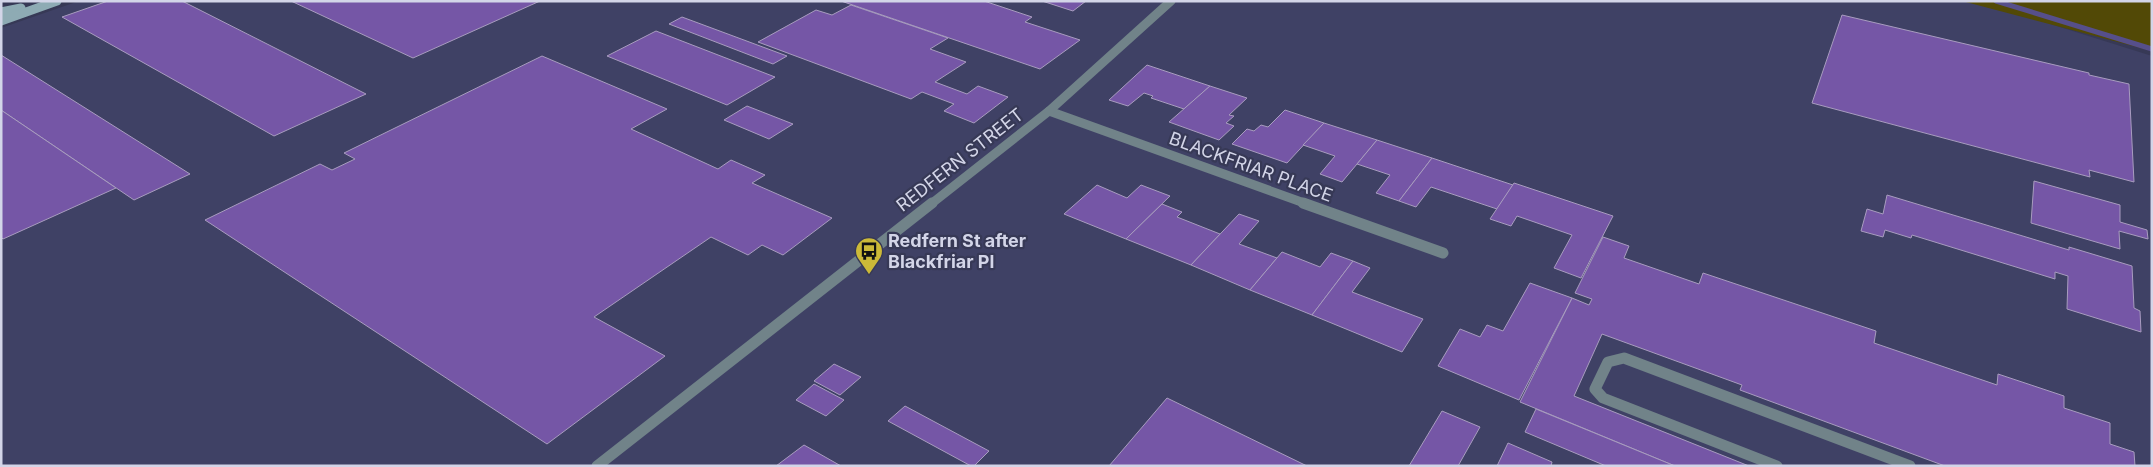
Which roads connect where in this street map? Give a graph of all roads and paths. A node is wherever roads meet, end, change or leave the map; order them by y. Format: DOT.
graph roads {
  1 [pos="46,1"];
  2 [pos="57,1"];
  3 [pos="1171,1"];
  4 [pos="26,7"];
  5 [pos="1,8"];
  6 [pos="1,12"];
  7 [pos="1,20"];
  8 [pos="1049,111"];
  9 [pos="1443,253"];
  10 [pos="597,466"];
  11 [pos="1777,466"];
  12 [pos="1910,466"];
  1 -- 4 [label="street"];
  2 -- 7 [label="street"];
  3 -- 8 [label="street, REDFERN STREET"];
  4 -- 5 [label="street"];
  4 -- 6 [label="street"];
  8 -- 9 [label="street, BLACKFRIAR PLACE"];
  8 -- 10 [label="street, REDFERN STREET"];
  11 -- 12 [label="street"];
}
